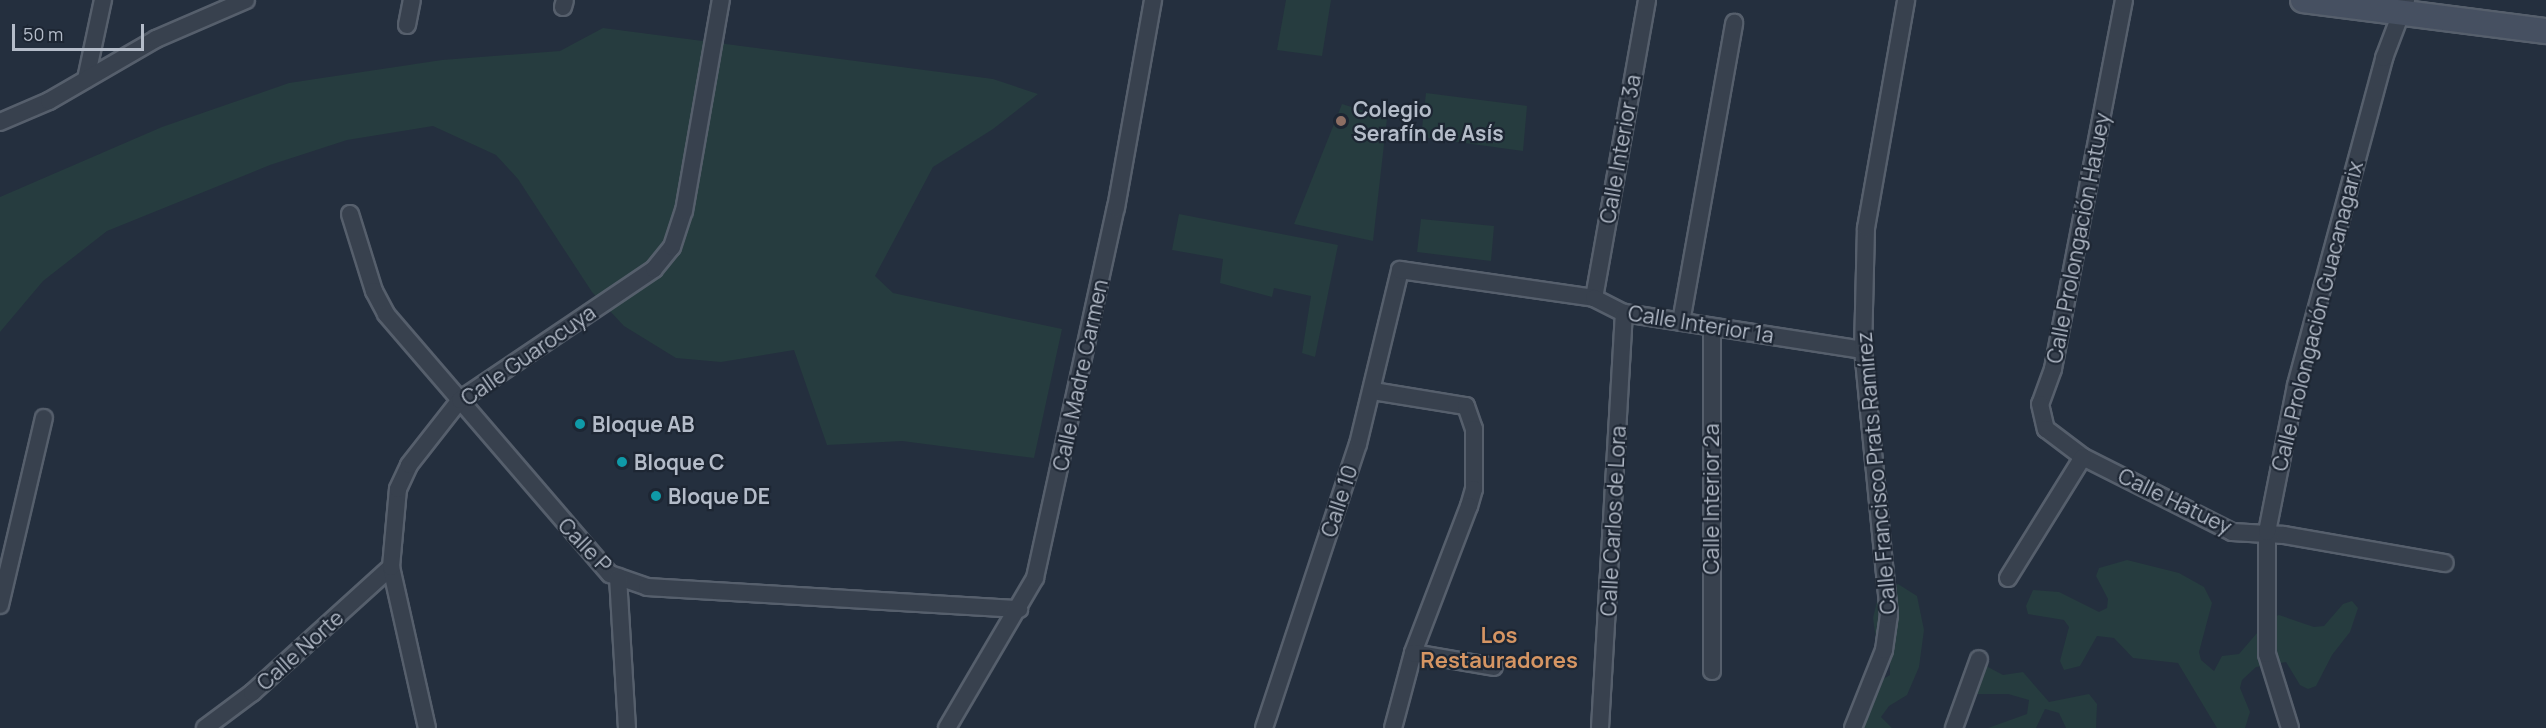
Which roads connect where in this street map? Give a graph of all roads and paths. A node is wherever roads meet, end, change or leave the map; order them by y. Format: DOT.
graph roads {
  1 [pos="103,0"];
  2 [pos="246,0"];
  3 [pos="412,0"];
  4 [pos="721,0"];
  5 [pos="1153,0"];
  6 [pos="1647,0"];
  7 [pos="1906,0"];
  8 [pos="2124,0"];
  9 [pos="2303,0"];
  10 [pos="2404,7"];
  11 [pos="1734,23"];
  12 [pos="407,25"];
  13 [pos="2546,31"];
  14 [pos="86,79"];
  15 [pos="0,122"];
  16 [pos="350,214"];
  17 [pos="1400,270"];
  18 [pos="1594,298"];
  19 [pos="1624,313"];
  20 [pos="1681,322"];
  21 [pos="1712,327"];
  22 [pos="1863,350"];
  23 [pos="1373,390"];
  24 [pos="460,400"];
  25 [pos="44,418"];
  26 [pos="2084,457"];
  27 [pos="2267,532"];
  28 [pos="2445,563"];
  29 [pos="392,567"];
  30 [pos="618,577"];
  31 [pos="2008,578"];
  32 [pos="0,605"];
  33 [pos="1019,609"];
  34 [pos="1413,653"];
  35 [pos="1979,659"];
  36 [pos="1494,667"];
  37 [pos="1712,671"];
  38 [pos="205,728"];
  39 [pos="427,728"];
  40 [pos="627,728"];
  41 [pos="947,728"];
  42 [pos="1264,728"];
  43 [pos="1393,728"];
  44 [pos="1600,728"];
  45 [pos="1853,728"];
  46 [pos="1954,728"];
  47 [pos="2290,728"];
  1 -- 14 [label="street"];
  2 -- 14 [label="street"];
  3 -- 12 [label="street"];
  4 -- 24 [label="street, Calle Guarocuya"];
  5 -- 33 [label="street, Calle Madre Carmen"];
  6 -- 18 [label="street, Calle Interior 3a"];
  7 -- 22 [label="street, Calle Francisco Prats Ramírez"];
  8 -- 26 [label="street, Calle Prolongación Hatuey"];
  9 -- 10 [label="street"];
  10 -- 13 [label="street"];
  10 -- 27 [label="street, Calle Prolongación Guacanagarix"];
  11 -- 20 [label="street"];
  14 -- 15 [label="street"];
  16 -- 24 [label="street, Calle P"];
  17 -- 18 [label="street, Calle Interior 1a"];
  17 -- 23 [label="street, Calle 10"];
  18 -- 19 [label="street, Calle Interior 1a"];
  19 -- 20 [label="street, Calle Interior 1a"];
  19 -- 44 [label="street, Calle Carlos de Lora"];
  20 -- 21 [label="street, Calle Interior 1a"];
  21 -- 22 [label="street, Calle Interior 1a"];
  21 -- 37 [label="street, Calle Interior 2a"];
  22 -- 45 [label="street, Calle Francisco Prats Ramírez"];
  23 -- 34 [label="street"];
  23 -- 42 [label="street, Calle 10"];
  24 -- 29 [label="street, Calle Guarocuya"];
  24 -- 30 [label="street, Calle P"];
  25 -- 32 [label="street"];
  26 -- 27 [label="street, Calle Hatuey"];
  26 -- 31 [label="street"];
  27 -- 28 [label="street, Calle Hatuey"];
  27 -- 47 [label="street, Calle Prolongación Guacanagarix"];
  29 -- 38 [label="street, Calle Norte"];
  29 -- 39 [label="street, Calle Guarocuya"];
  30 -- 33 [label="street, Calle P"];
  30 -- 40 [label="street"];
  33 -- 41 [label="street, Calle Madre Carmen"];
  34 -- 36 [label="street"];
  34 -- 43 [label="street"];
  35 -- 46 [label="street"];
}
